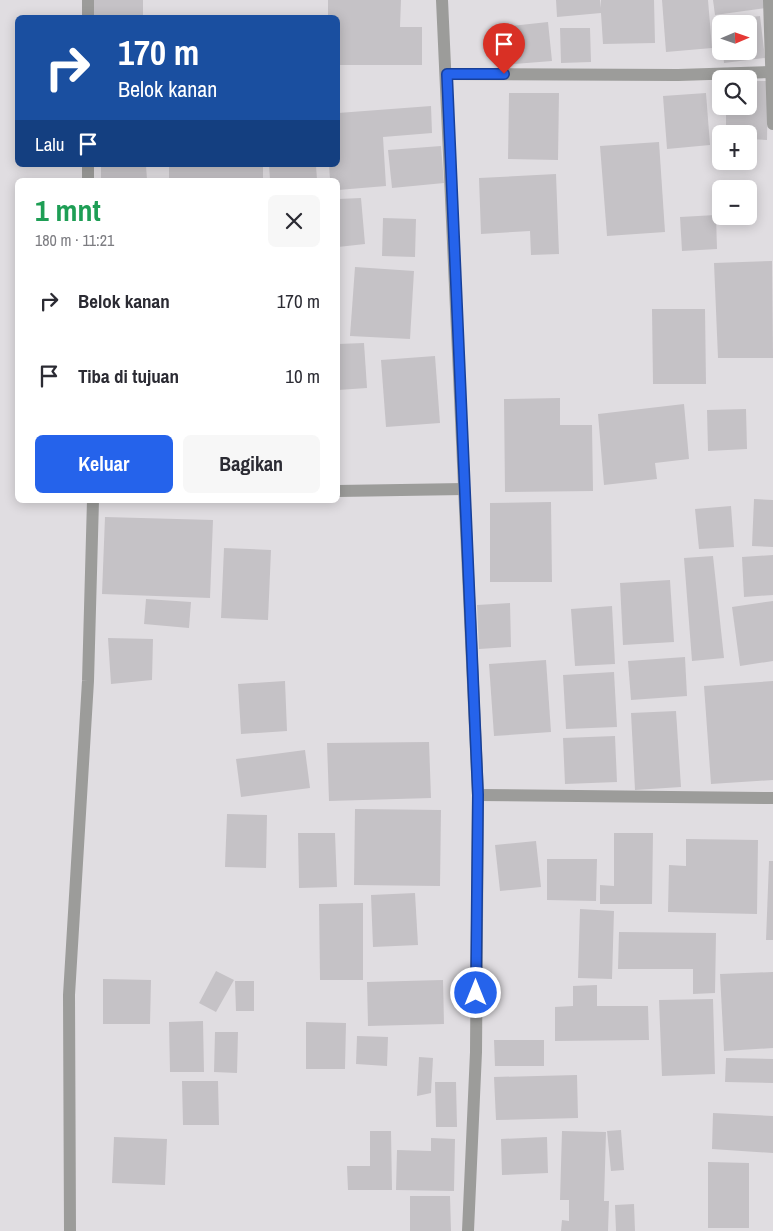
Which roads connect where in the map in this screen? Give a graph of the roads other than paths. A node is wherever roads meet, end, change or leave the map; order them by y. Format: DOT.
graph roads {
  1 [pos="88,0"];
  2 [pos="442,0"];
  3 [pos="768,0"];
  4 [pos="88,15"];
  5 [pos="772,72"];
  6 [pos="447,74"];
  7 [pos="773,124"];
  8 [pos="464,489"];
  9 [pos="340,491"];
  10 [pos="93,503"];
  11 [pos="478,795"];
  12 [pos="773,798"];
  13 [pos="70,1231"];
  14 [pos="468,1231"];
  1 -- 4 [label="street"];
  2 -- 6 [label="street"];
  3 -- 5 [label="street"];
  5 -- 6 [label="street"];
  5 -- 7 [label="street"];
  6 -- 8 [label="street"];
  8 -- 9 [label="street"];
  8 -- 11 [label="street"];
  10 -- 13 [label="street"];
  11 -- 12 [label="street"];
  11 -- 14 [label="street"];
}
